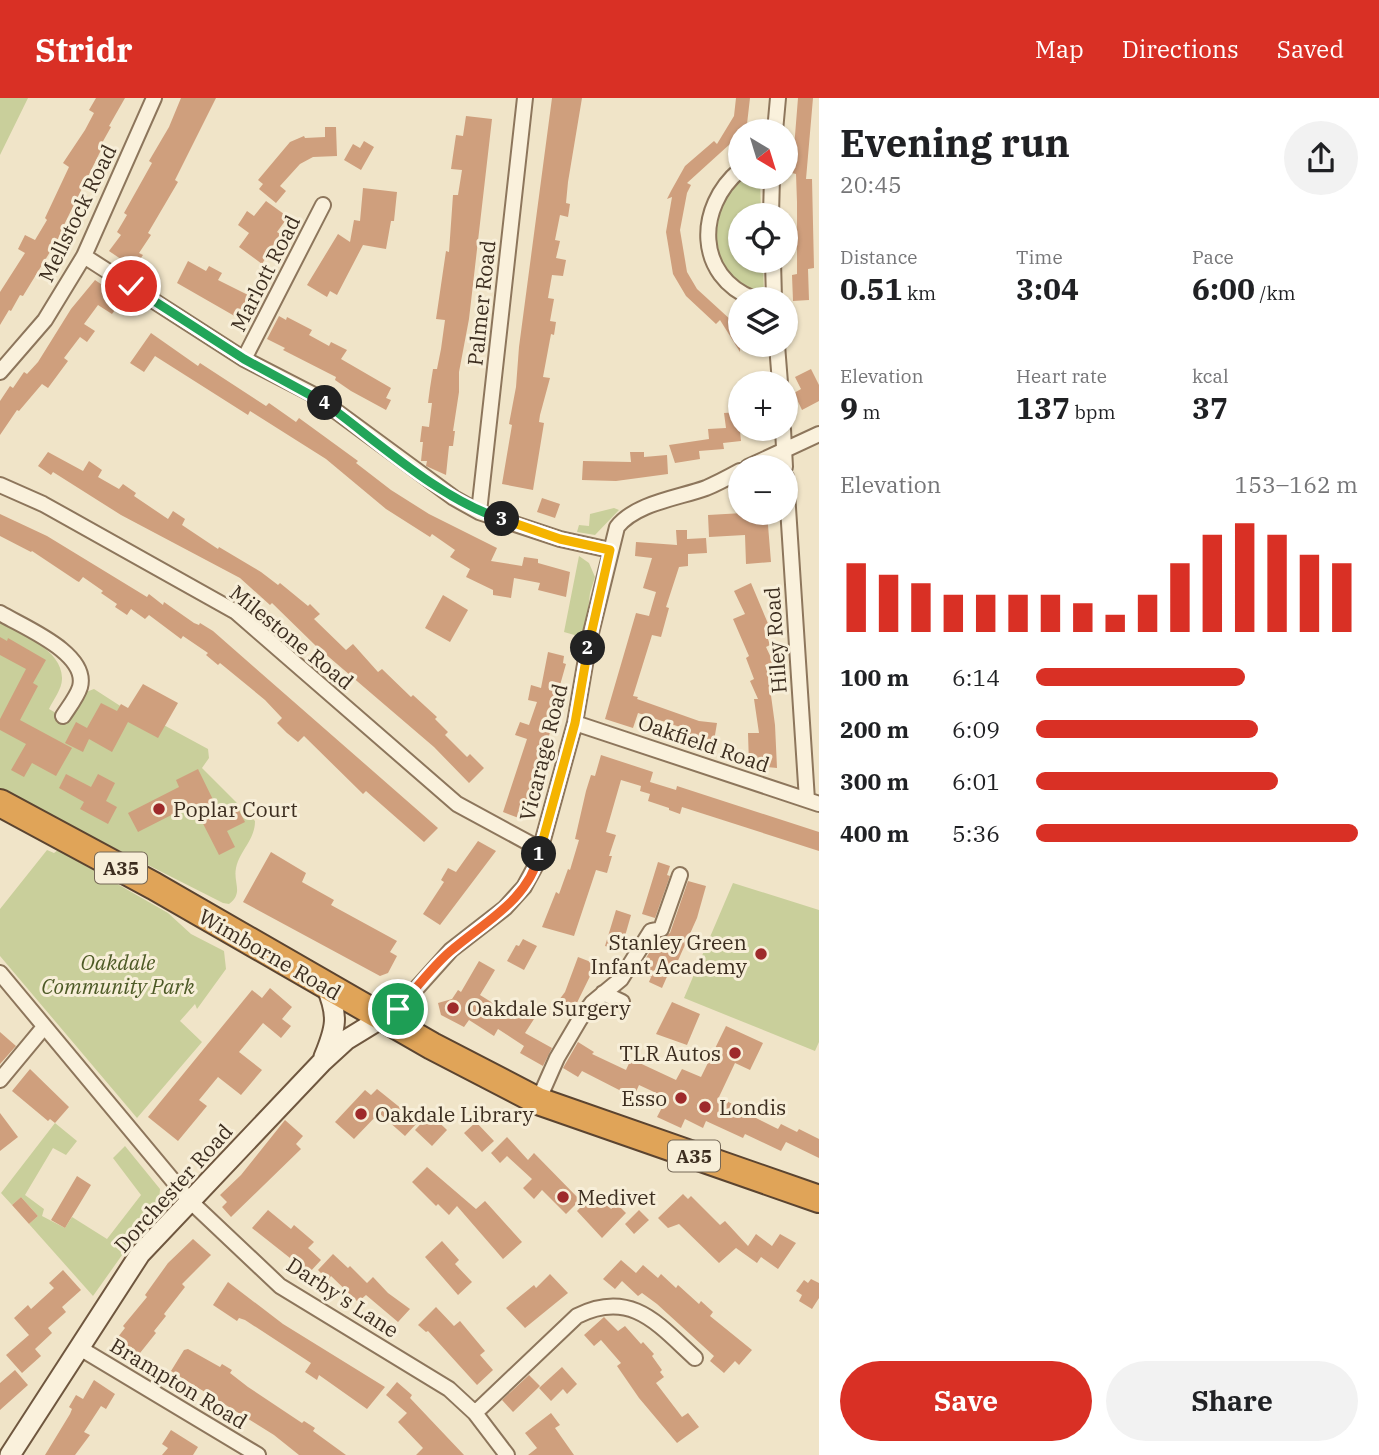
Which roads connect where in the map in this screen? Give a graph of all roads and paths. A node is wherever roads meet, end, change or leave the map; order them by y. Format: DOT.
graph roads {
  1 [pos="154,98"];
  2 [pos="525,98"];
  3 [pos="778,98"];
  4 [pos="776,119"];
  5 [pos="728,181"];
  6 [pos="323,205"];
  7 [pos="84,257"];
  8 [pos="734,287"];
  9 [pos="244,359"];
  10 [pos="0,372"];
  11 [pos="819,434"];
  12 [pos="792,455"];
  13 [pos="728,477"];
  14 [pos="0,485"];
  15 [pos="479,512"];
  16 [pos="790,525"];
  17 [pos="610,550"];
  18 [pos="0,613"];
  19 [pos="63,716"];
  20 [pos="575,723"];
  21 [pos="813,802"];
  22 [pos="0,803"];
  23 [pos="540,849"];
  24 [pos="680,875"];
  25 [pos="0,973"];
  26 [pos="326,986"];
  27 [pos="603,993"];
  28 [pos="622,1002"];
  29 [pos="382,1018"];
  30 [pos="44,1027"];
  31 [pos="322,1062"];
  32 [pos="0,1080"];
  33 [pos="538,1101"];
  34 [pos="819,1199"];
  35 [pos="190,1201"];
  36 [pos="78,1347"];
  37 [pos="695,1358"];
  38 [pos="475,1413"];
  39 [pos="239,1450"];
  40 [pos="0,1452"];
  41 [pos="8,1455"];
  42 [pos="258,1455"];
  43 [pos="507,1455"];
  1 -- 7 [label="street, Mellstock Road"];
  2 -- 15 [label="street, Palmer Road"];
  3 -- 4 [label="street"];
  5 -- 8 [label="street"];
  6 -- 9 [label="street, Marlott Road"];
  7 -- 9 [label="street"];
  7 -- 10 [label="street, Mellstock Road"];
  9 -- 15 [label="street"];
  11 -- 12 [label="street"];
  13 -- 17 [label="street, Vicarage Road"];
  14 -- 23 [label="street, Milestone Road"];
  15 -- 17 [label="street"];
  16 -- 21 [label="street, Hiley Road"];
  17 -- 20 [label="street, Vicarage Road"];
  18 -- 19 [label="street"];
  20 -- 21 [label="street, Oakfield Road"];
  20 -- 23 [label="street, Vicarage Road"];
  22 -- 26 [label="highway, Wimborne Road / A35"];
  23 -- 29 [label="street, Vicarage Road"];
  24 -- 27 [label="street"];
  25 -- 30 [label="street, Darby's Lane"];
  26 -- 29 [label="highway, Wimborne Road / A35"];
  26 -- 31 [label="street"];
  27 -- 28 [label="street"];
  27 -- 33 [label="street"];
  29 -- 31 [label="street, Dorchester Road"];
  29 -- 33 [label="highway, Wimborne Road / A35"];
  30 -- 32 [label="street"];
  30 -- 35 [label="street, Darby's Lane"];
  31 -- 35 [label="street, Dorchester Road"];
  33 -- 34 [label="highway, Wimborne Road / A35"];
  35 -- 36 [label="street, Dorchester Road"];
  35 -- 38 [label="street, Darby's Lane"];
  36 -- 39 [label="street, Brampton Road"];
  36 -- 41 [label="street, Dorchester Road"];
  37 -- 38 [label="street"];
  38 -- 43 [label="street, Darby's Lane"];
  39 -- 42 [label="street, Brampton Road"];
  40 -- 41 [label="street"];
}
